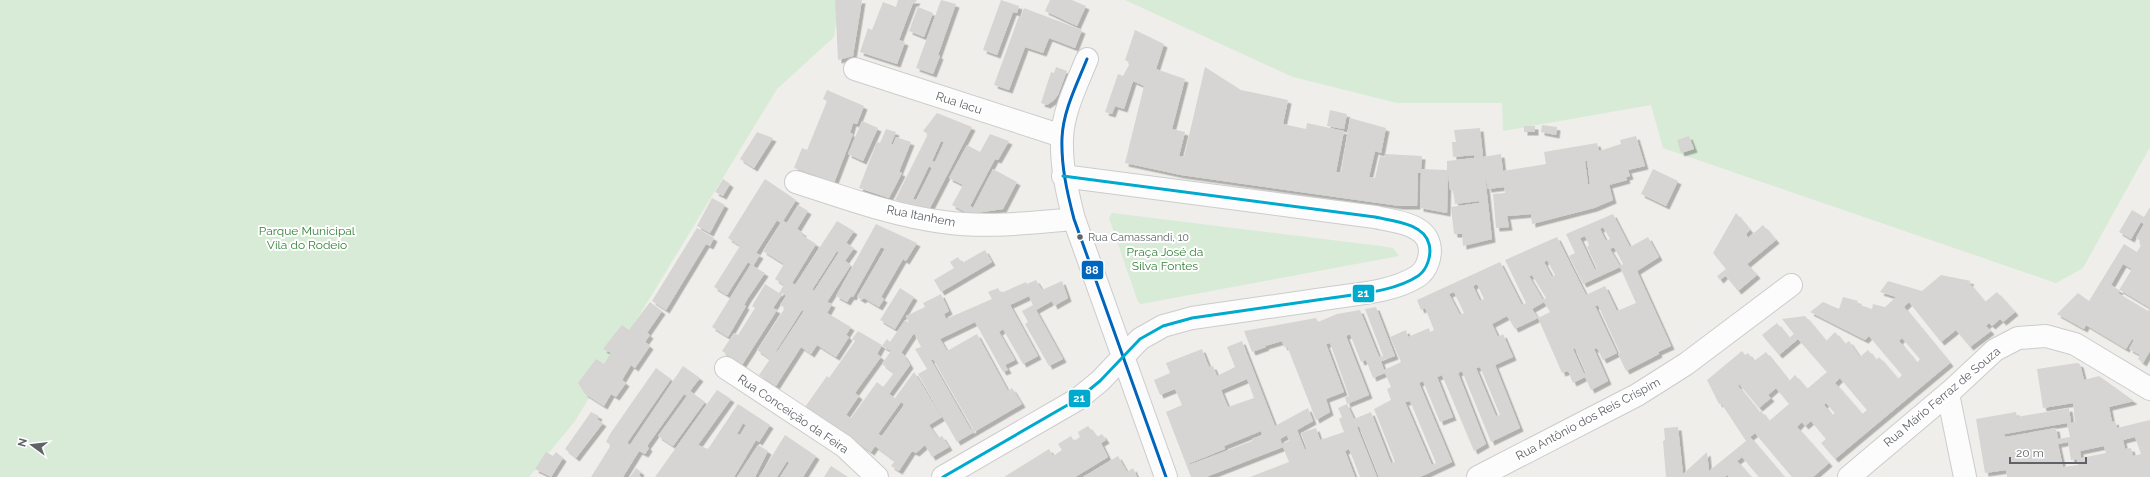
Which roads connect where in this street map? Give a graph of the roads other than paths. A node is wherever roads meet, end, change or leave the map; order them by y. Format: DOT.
graph roads {
  1 [pos="1087,59"];
  2 [pos="855,69"];
  3 [pos="1062,136"];
  4 [pos="1064,176"];
  5 [pos="796,182"];
  6 [pos="1074,219"];
  7 [pos="1791,285"];
  8 [pos="1123,355"];
  9 [pos="726,368"];
  10 [pos="2150,389"];
  11 [pos="1948,394"];
  12 [pos="877,477"];
  13 [pos="943,477"];
  14 [pos="1166,477"];
  15 [pos="1478,477"];
  16 [pos="1849,477"];
  17 [pos="1965,477"];
  1 -- 3 [label="street"];
  2 -- 3 [label="street, Rua Iacu"];
  3 -- 4 [label="street"];
  4 -- 6 [label="street"];
  4 -- 8 [label="street"];
  5 -- 6 [label="street, Rua Itanhem"];
  6 -- 8 [label="street"];
  7 -- 15 [label="street, Rua Antônio dos Reis Crispim"];
  8 -- 13 [label="street"];
  8 -- 14 [label="street"];
  9 -- 12 [label="street, Rua Conceição da Feira"];
  10 -- 11 [label="street, Rua Mário Ferraz de Souza"];
  11 -- 16 [label="street, Rua Mário Ferraz de Souza"];
  11 -- 17 [label="street"];
}
